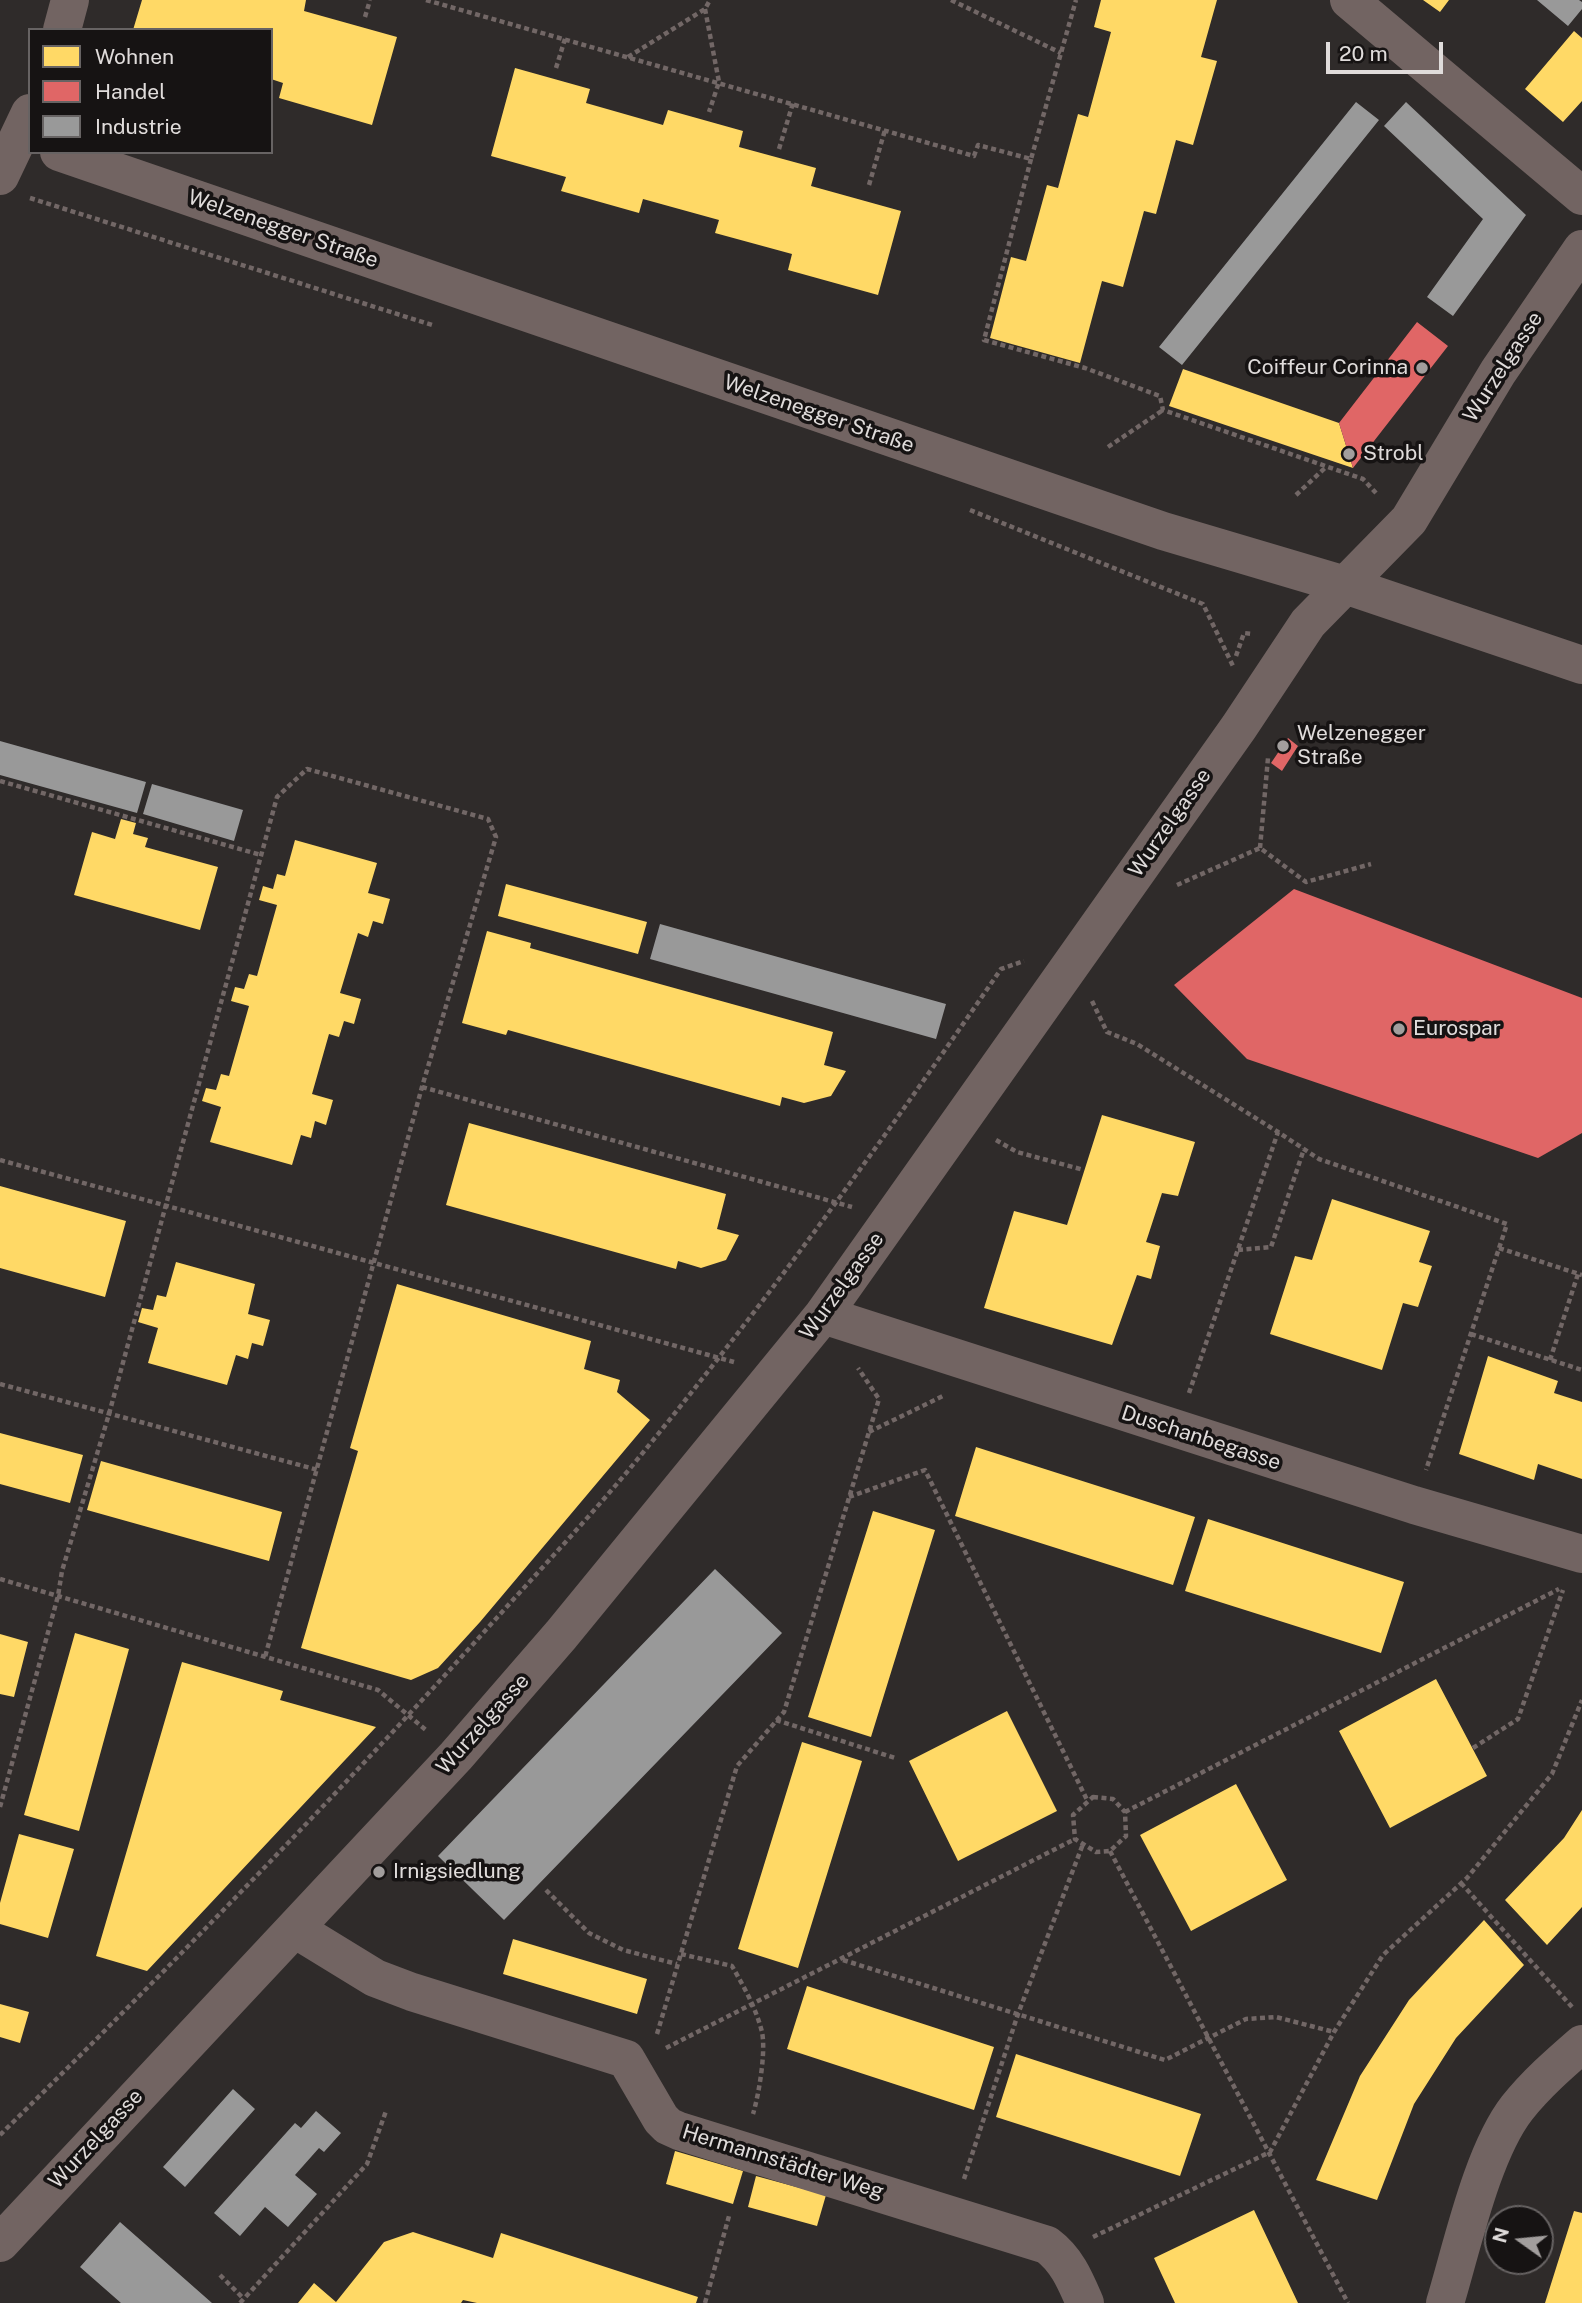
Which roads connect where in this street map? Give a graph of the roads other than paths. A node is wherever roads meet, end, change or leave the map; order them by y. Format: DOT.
graph roads {
  1 [pos="70,0"];
  2 [pos="1349,0"];
  3 [pos="63,28"];
  4 [pos="15,132"];
  5 [pos="65,154"];
  6 [pos="13,187"];
  7 [pos="1582,196"];
  8 [pos="1582,249"];
  9 [pos="1345,585"];
  10 [pos="1582,665"];
  11 [pos="823,1315"];
  12 [pos="1582,1554"];
  13 [pos="295,1929"];
  14 [pos="1582,2044"];
  15 [pos="6,2226"];
  16 [pos="1085,2303"];
  17 [pos="1445,2303"];
  1 -- 3 [label="street"];
  2 -- 7 [label="street"];
  4 -- 6 [label="street"];
  5 -- 9 [label="street, Welzenegger Straße"];
  8 -- 9 [label="street, Wurzelgasse"];
  9 -- 10 [label="street, Welzenegger Straße"];
  9 -- 11 [label="street, Wurzelgasse"];
  11 -- 12 [label="street, Duschanbegasse"];
  11 -- 13 [label="street, Wurzelgasse"];
  13 -- 15 [label="street, Wurzelgasse"];
  13 -- 16 [label="street, Hermannstädter Weg"];
  14 -- 17 [label="street"];
}
